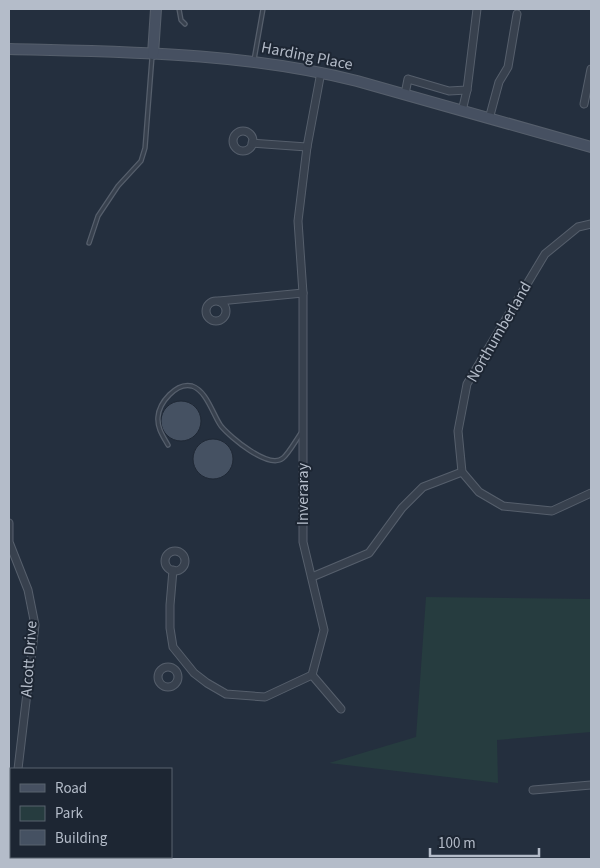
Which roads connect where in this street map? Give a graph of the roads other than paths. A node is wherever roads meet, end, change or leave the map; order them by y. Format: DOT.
graph roads {
  1 [pos="156,9"];
  2 [pos="179,9"];
  3 [pos="263,9"];
  4 [pos="477,9"];
  5 [pos="517,14"];
  6 [pos="185,24"];
  7 [pos="9,49"];
  8 [pos="153,54"];
  9 [pos="254,61"];
  10 [pos="591,69"];
  11 [pos="321,72"];
  12 [pos="468,90"];
  13 [pos="405,94"];
  14 [pos="584,104"];
  15 [pos="462,111"];
  16 [pos="489,119"];
  17 [pos="252,142"];
  18 [pos="307,147"];
  19 [pos="591,147"];
  20 [pos="591,224"];
  21 [pos="89,243"];
  22 [pos="303,293"];
  23 [pos="219,302"];
  24 [pos="303,431"];
  25 [pos="168,445"];
  26 [pos="462,472"];
  27 [pos="591,493"];
  28 [pos="9,523"];
  29 [pos="9,542"];
  30 [pos="173,570"];
  31 [pos="312,577"];
  32 [pos="186,663"];
  33 [pos="176,671"];
  34 [pos="312,675"];
  35 [pos="340,709"];
  36 [pos="18,768"];
  37 [pos="591,785"];
  38 [pos="533,790"];
  1 -- 8 [label="main road"];
  2 -- 6 [label="lane"];
  3 -- 9 [label="lane"];
  4 -- 12 [label="street"];
  5 -- 16 [label="street"];
  7 -- 8 [label="main road, Harding Place"];
  8 -- 9 [label="main road, Harding Place"];
  8 -- 21 [label="lane"];
  9 -- 11 [label="main road, Harding Place"];
  10 -- 14 [label="street"];
  11 -- 13 [label="main road, Harding Place"];
  11 -- 18 [label="street, Inveraray"];
  12 -- 13 [label="street"];
  12 -- 15 [label="street"];
  13 -- 15 [label="main road, Harding Place"];
  15 -- 16 [label="main road, Harding Place"];
  16 -- 19 [label="main road, Harding Place"];
  17 -- 18 [label="street"];
  18 -- 22 [label="street, Inveraray"];
  20 -- 26 [label="street, Northumberland"];
  22 -- 23 [label="street"];
  22 -- 24 [label="street, Inveraray"];
  24 -- 25 [label="lane"];
  24 -- 31 [label="street, Inveraray"];
  26 -- 27 [label="street"];
  26 -- 31 [label="street"];
  28 -- 29 [label="street, Alcott Drive"];
  29 -- 36 [label="street, Alcott Drive"];
  30 -- 32 [label="street"];
  31 -- 34 [label="street, Inveraray"];
  32 -- 33 [label="street"];
  32 -- 34 [label="street"];
  34 -- 35 [label="street"];
  37 -- 38 [label="street"];
}
